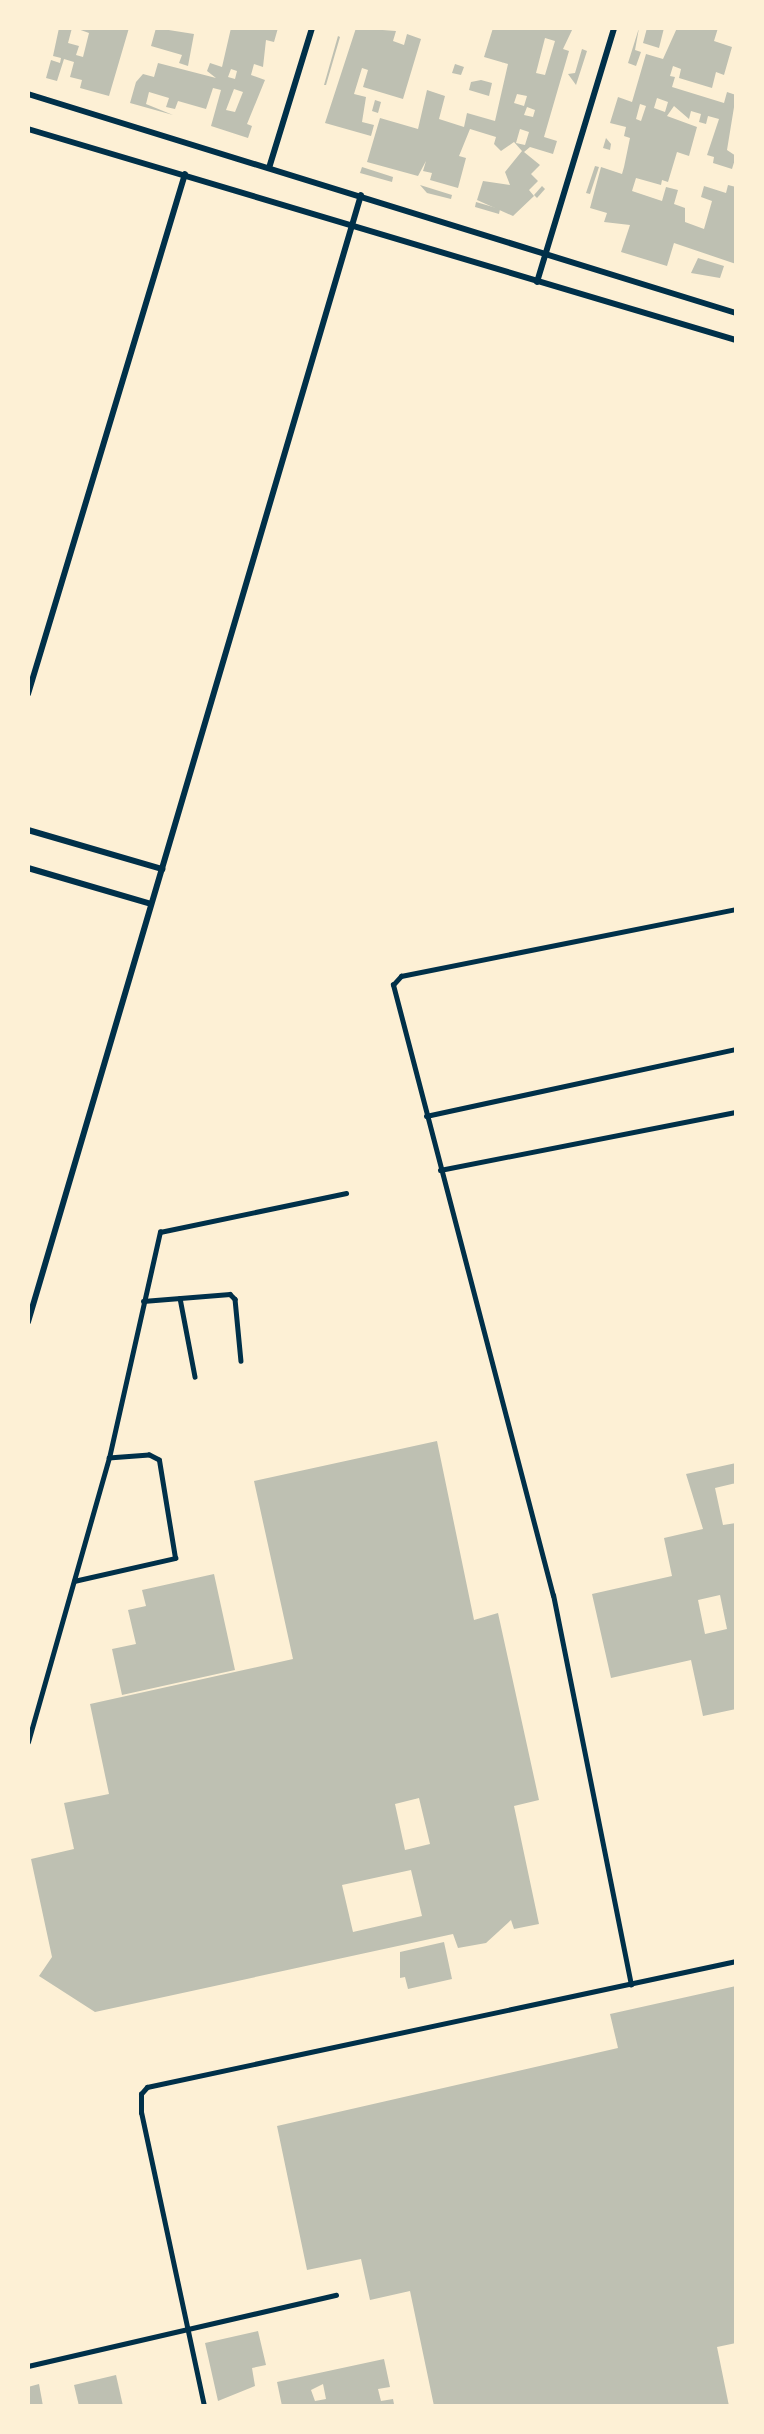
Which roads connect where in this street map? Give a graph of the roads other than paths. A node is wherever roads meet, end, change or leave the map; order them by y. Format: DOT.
graph roads {
  1 [pos="312,28"];
  2 [pos="614,28"];
  3 [pos="28,94"];
  4 [pos="28,129"];
  5 [pos="269,168"];
  6 [pos="185,174"];
  7 [pos="362,195"];
  8 [pos="353,227"];
  9 [pos="546,255"];
  10 [pos="537,282"];
  11 [pos="735,313"];
  12 [pos="735,340"];
  13 [pos="28,694"];
  14 [pos="28,830"];
  15 [pos="28,868"];
  16 [pos="162,870"];
  17 [pos="152,904"];
  18 [pos="735,909"];
  19 [pos="735,1049"];
  20 [pos="735,1112"];
  21 [pos="426,1116"];
  22 [pos="440,1170"];
  23 [pos="346,1193"];
  24 [pos="180,1298"];
  25 [pos="143,1301"];
  26 [pos="28,1322"];
  27 [pos="241,1360"];
  28 [pos="195,1377"];
  29 [pos="108,1458"];
  30 [pos="74,1581"];
  31 [pos="28,1742"];
  32 [pos="735,1961"];
  33 [pos="631,1985"];
  34 [pos="336,2295"];
  35 [pos="188,2332"];
  36 [pos="28,2366"];
  37 [pos="204,2406"];
  1 -- 5 [label="street"];
  2 -- 9 [label="street"];
  3 -- 5 [label="street"];
  4 -- 6 [label="street"];
  5 -- 7 [label="street"];
  6 -- 8 [label="street"];
  6 -- 13 [label="street"];
  7 -- 8 [label="street"];
  7 -- 9 [label="street"];
  8 -- 10 [label="street"];
  8 -- 16 [label="street"];
  9 -- 10 [label="street"];
  9 -- 11 [label="street"];
  10 -- 12 [label="street"];
  14 -- 16 [label="street"];
  15 -- 17 [label="street"];
  16 -- 17 [label="street"];
  17 -- 26 [label="street"];
  18 -- 21 [label="lane"];
  19 -- 21 [label="lane"];
  20 -- 22 [label="lane"];
  21 -- 22 [label="lane"];
  22 -- 33 [label="lane"];
  23 -- 25 [label="lane"];
  24 -- 25 [label="lane"];
  24 -- 27 [label="lane"];
  24 -- 28 [label="lane"];
  25 -- 29 [label="lane"];
  29 -- 30 [label="lane"];
  29 -- 30 [label="lane"];
  30 -- 31 [label="lane"];
  32 -- 33 [label="lane"];
  33 -- 35 [label="lane"];
  34 -- 35 [label="lane"];
  35 -- 36 [label="lane"];
  35 -- 37 [label="lane"];
}
